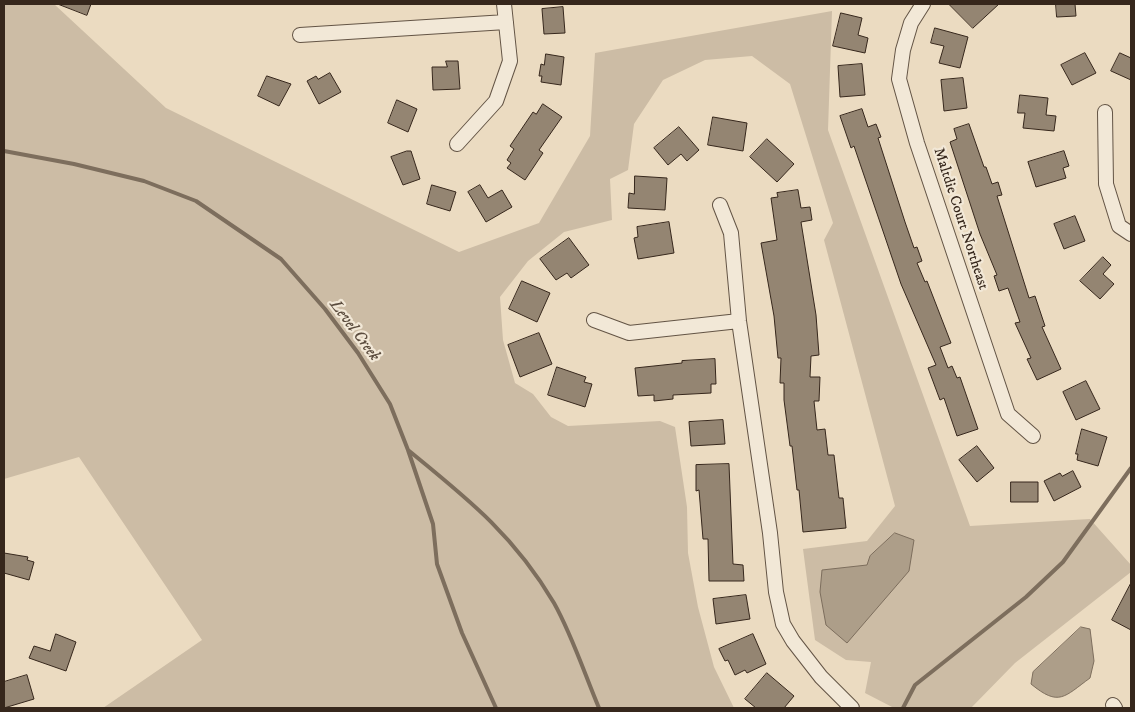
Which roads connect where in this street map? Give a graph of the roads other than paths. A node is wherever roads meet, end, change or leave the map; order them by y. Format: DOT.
graph roads {
  1 [pos="504,4"];
  2 [pos="923,4"];
  3 [pos="506,22"];
  4 [pos="300,35"];
  5 [pos="1105,112"];
  6 [pos="457,144"];
  7 [pos="720,205"];
  8 [pos="1131,234"];
  9 [pos="594,320"];
  10 [pos="740,322"];
  11 [pos="1033,436"];
  12 [pos="852,708"];
  1 -- 3 [label="street"];
  2 -- 11 [label="street, Maltdie Court Northeast"];
  3 -- 4 [label="street"];
  3 -- 6 [label="street"];
  5 -- 8 [label="street"];
  7 -- 10 [label="street"];
  9 -- 10 [label="street"];
  10 -- 12 [label="street"];
}
